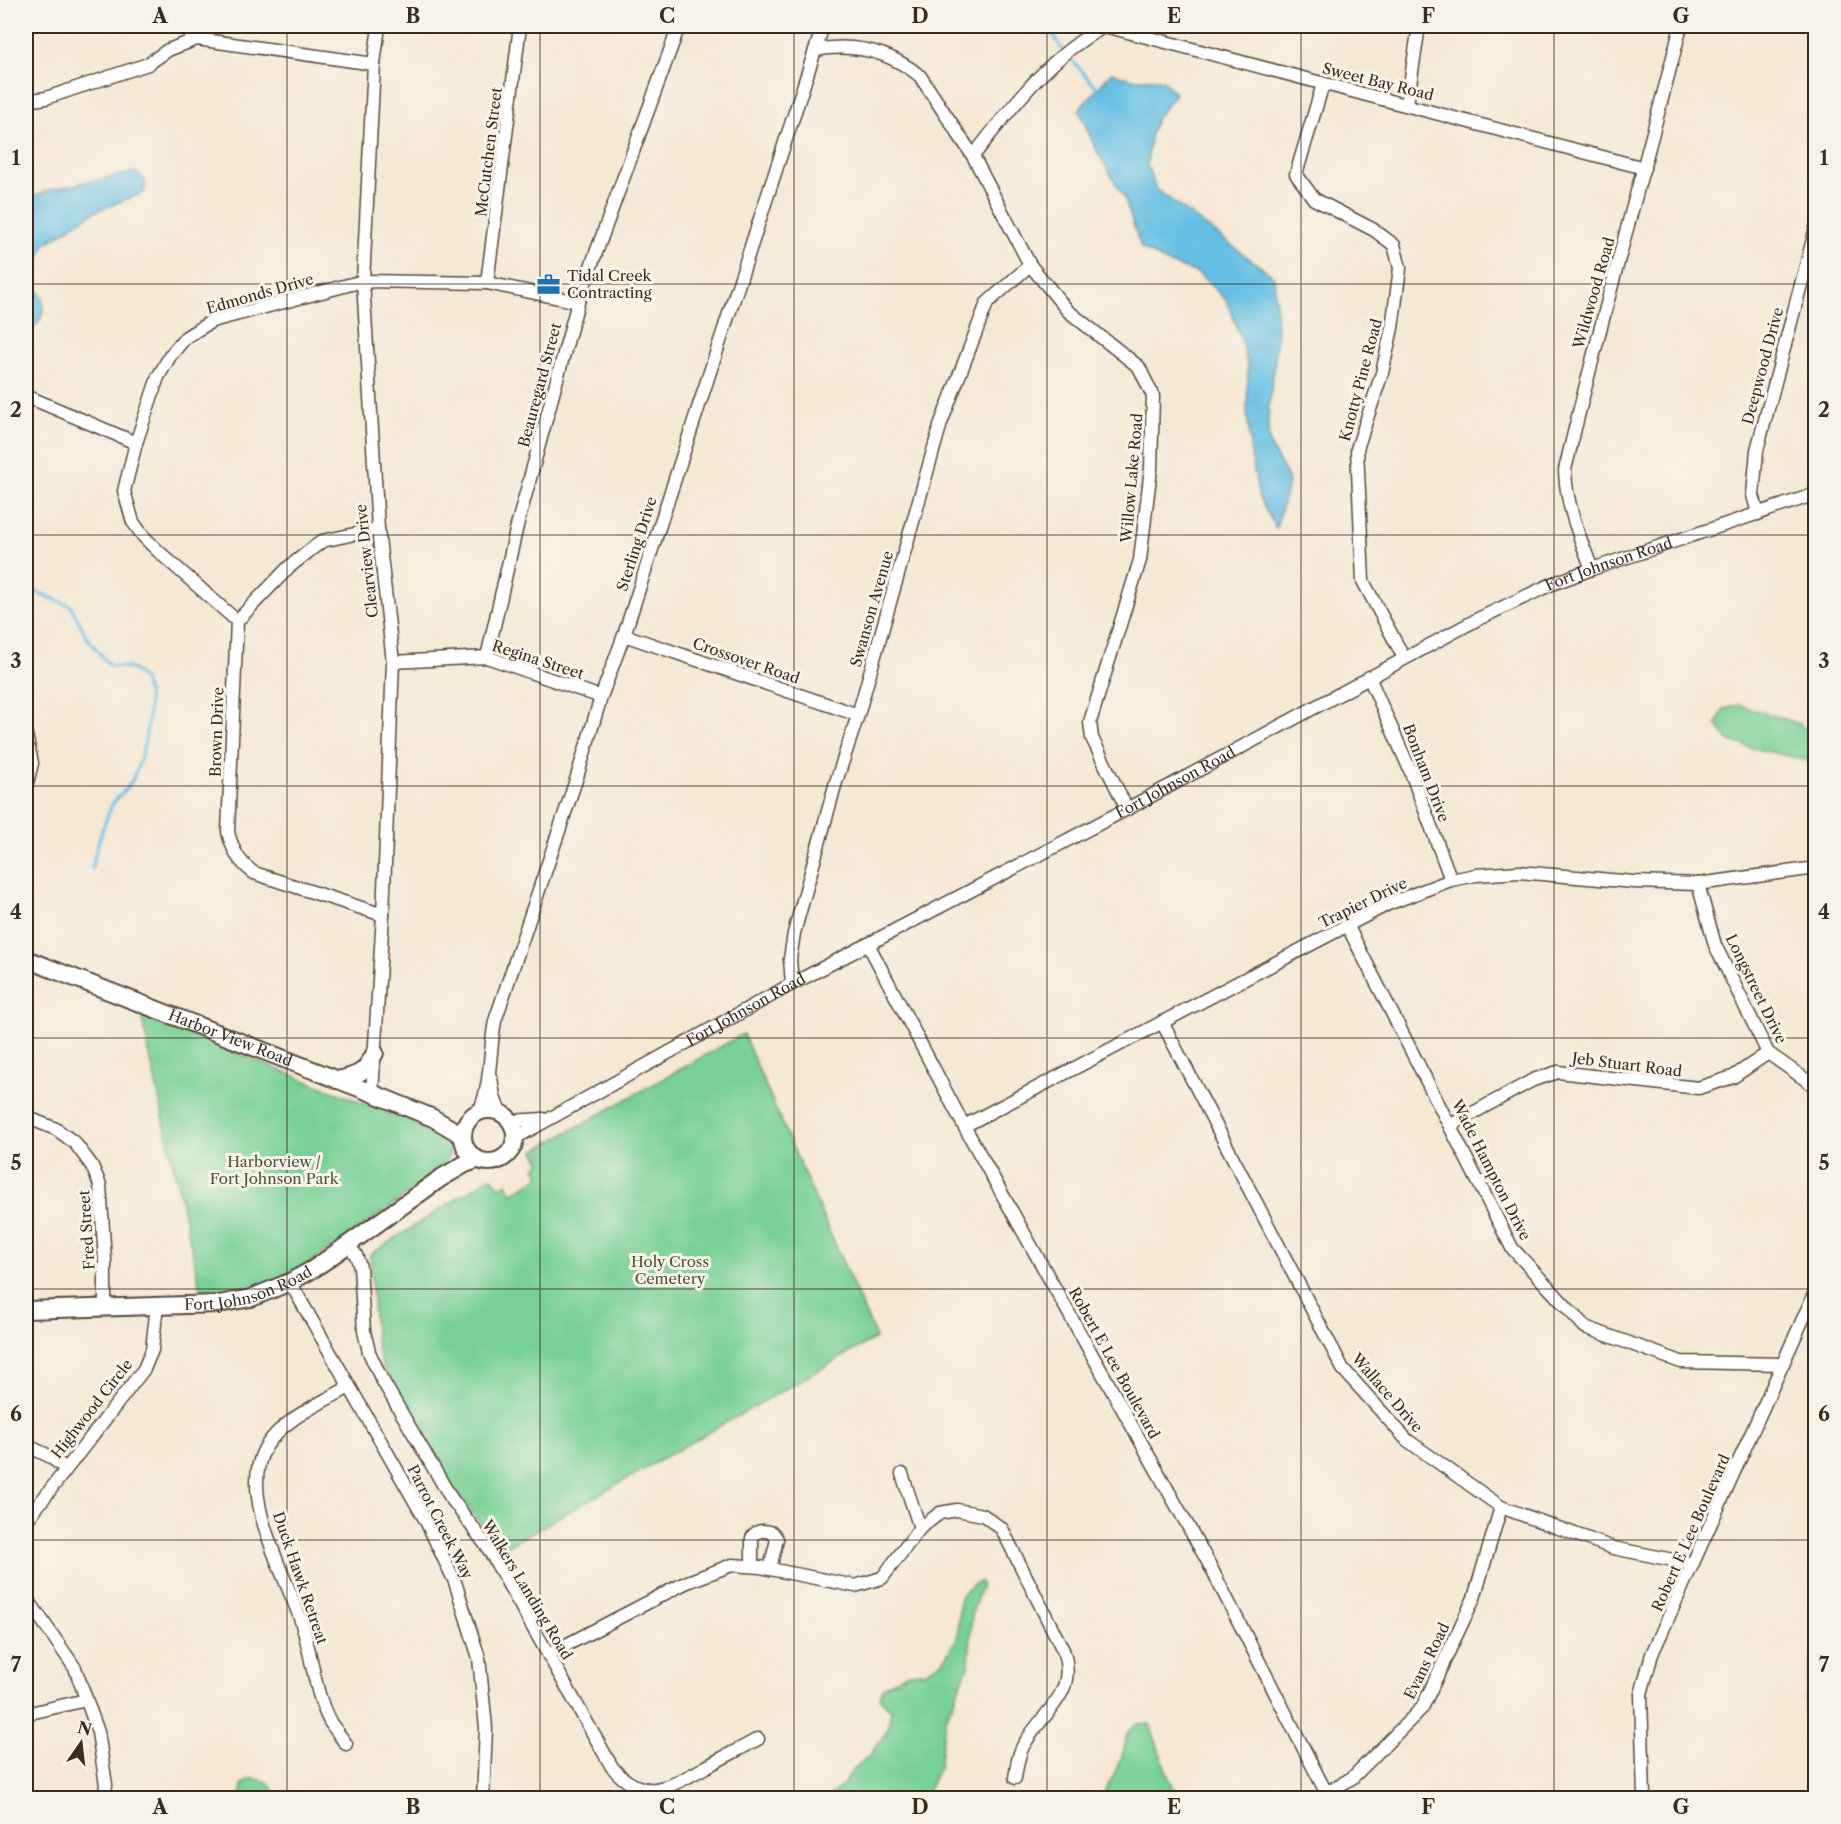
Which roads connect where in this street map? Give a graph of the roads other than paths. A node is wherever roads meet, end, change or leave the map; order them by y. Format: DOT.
graph roads {
  1 [pos="194,26"];
  2 [pos="379,26"];
  3 [pos="520,26"];
  4 [pos="679,26"];
  5 [pos="823,26"];
  6 [pos="1105,26"];
  7 [pos="1419,26"];
  8 [pos="1681,26"];
  9 [pos="197,39"];
  10 [pos="815,50"];
  11 [pos="374,64"];
  12 [pos="1323,84"];
  13 [pos="26,101"];
  14 [pos="1407,104"];
  15 [pos="973,156"];
  16 [pos="1644,168"];
  17 [pos="1815,228"];
  18 [pos="1030,265"];
  19 [pos="363,281"];
  20 [pos="487,283"];
  21 [pos="578,302"];
  22 [pos="26,396"];
  23 [pos="136,442"];
  24 [pos="1815,494"];
  25 [pos="1758,514"];
  26 [pos="378,529"];
  27 [pos="1592,569"];
  28 [pos="237,621"];
  29 [pos="624,635"];
  30 [pos="487,657"];
  31 [pos="1404,658"];
  32 [pos="393,662"];
  33 [pos="1369,677"];
  34 [pos="601,697"];
  35 [pos="858,715"];
  36 [pos="26,735"];
  37 [pos="26,786"];
  38 [pos="1127,809"];
  39 [pos="1815,868"];
  40 [pos="1451,880"];
  41 [pos="1698,884"];
  42 [pos="383,915"];
  43 [pos="1347,925"];
  44 [pos="868,944"];
  45 [pos="26,959"];
  46 [pos="792,984"];
  47 [pos="1162,1022"];
  48 [pos="375,1053"];
  49 [pos="1768,1053"];
  50 [pos="490,1074"];
  51 [pos="337,1080"];
  52 [pos="1815,1087"];
  53 [pos="372,1093"];
  54 [pos="475,1114"];
  55 [pos="556,1115"];
  56 [pos="26,1117"];
  57 [pos="505,1117"];
  58 [pos="433,1118"];
  59 [pos="1451,1125"];
  60 [pos="964,1126"];
  61 [pos="515,1138"];
  62 [pos="463,1141"];
  63 [pos="477,1160"];
  64 [pos="441,1178"];
  65 [pos="348,1245"];
  66 [pos="290,1282"];
  67 [pos="1815,1290"];
  68 [pos="157,1305"];
  69 [pos="105,1307"];
  70 [pos="26,1310"];
  71 [pos="1783,1364"];
  72 [pos="349,1387"];
  73 [pos="26,1445"];
  74 [pos="65,1468"];
  75 [pos="902,1474"];
  76 [pos="1501,1507"];
  77 [pos="26,1521"];
  78 [pos="920,1528"];
  79 [pos="1693,1564"];
  80 [pos="752,1566"];
  81 [pos="770,1569"];
  82 [pos="26,1598"];
  83 [pos="549,1654"];
  84 [pos="86,1700"];
  85 [pos="26,1714"];
  86 [pos="758,1739"];
  87 [pos="346,1744"];
  88 [pos="1015,1778"];
  89 [pos="1328,1796"];
  90 [pos="104,1798"];
  91 [pos="486,1798"];
  92 [pos="1644,1798"];
  1 -- 9 [label="street"];
  2 -- 11 [label="street, Clearview Drive"];
  3 -- 20 [label="street, McCutchen Street"];
  4 -- 21 [label="street, Beauregard Street"];
  5 -- 10 [label="street, Sterling Drive"];
  6 -- 12 [label="street, Sweet Bay Road"];
  6 -- 15 [label="street"];
  7 -- 14 [label="street"];
  8 -- 16 [label="street, Wildwood Road"];
  9 -- 11 [label="street"];
  9 -- 13 [label="street"];
  10 -- 15 [label="street, Willow Lake Road"];
  10 -- 29 [label="street, Sterling Drive"];
  11 -- 19 [label="street, Clearview Drive"];
  12 -- 14 [label="street, Sweet Bay Road"];
  12 -- 31 [label="street, Knotty Pine Road"];
  14 -- 16 [label="street, Sweet Bay Road"];
  15 -- 18 [label="street, Willow Lake Road"];
  16 -- 27 [label="street, Wildwood Road"];
  17 -- 25 [label="street, Deepwood Drive"];
  18 -- 35 [label="street, Swanson Avenue"];
  18 -- 38 [label="street, Willow Lake Road"];
  19 -- 20 [label="street, Edmonds Drive"];
  19 -- 23 [label="street, Edmonds Drive"];
  19 -- 26 [label="street, Clearview Drive"];
  20 -- 21 [label="street, Edmonds Drive"];
  21 -- 30 [label="street, Beauregard Street"];
  22 -- 23 [label="street"];
  23 -- 28 [label="street, Edmonds Drive"];
  24 -- 25 [label="street, Fort Johnson Road"];
  25 -- 27 [label="street, Fort Johnson Road"];
  26 -- 28 [label="street"];
  26 -- 32 [label="street, Clearview Drive"];
  27 -- 31 [label="street, Fort Johnson Road"];
  28 -- 42 [label="street, Brown Drive"];
  29 -- 34 [label="street, Sterling Drive"];
  29 -- 35 [label="street, Crossover Road"];
  30 -- 32 [label="street, Regina Street"];
  30 -- 34 [label="street, Regina Street"];
  31 -- 33 [label="street, Fort Johnson Road"];
  32 -- 42 [label="street, Clearview Drive"];
  33 -- 38 [label="street, Fort Johnson Road"];
  33 -- 40 [label="street, Bonham Drive"];
  34 -- 50 [label="street, Sterling Drive"];
  35 -- 46 [label="street, Swanson Avenue"];
  36 -- 37 [label="street"];
  38 -- 44 [label="street, Fort Johnson Road"];
  39 -- 41 [label="street, Trapier Drive"];
  40 -- 41 [label="street, Trapier Drive"];
  40 -- 43 [label="street, Trapier Drive"];
  41 -- 49 [label="street, Longstreet Drive"];
  42 -- 48 [label="street, Clearview Drive"];
  43 -- 47 [label="street, Trapier Drive"];
  43 -- 59 [label="street, Wade Hampton Drive"];
  44 -- 46 [label="street, Fort Johnson Road"];
  44 -- 60 [label="street, Robert E Lee Boulevard"];
  45 -- 51 [label="main road, Harbor View Road"];
  46 -- 55 [label="street, Fort Johnson Road"];
  47 -- 60 [label="street, Trapier Drive"];
  47 -- 76 [label="street, Wallace Drive"];
  48 -- 51 [label="main road"];
  48 -- 53 [label="street, Clearview Drive"];
  49 -- 52 [label="street, Longstreet Drive"];
  49 -- 59 [label="street, Jeb Stuart Road"];
  50 -- 54 [label="street, Sterling Drive"];
  50 -- 57 [label="street, Sterling Drive"];
  51 -- 53 [label="main road, Harbor View Road"];
  53 -- 58 [label="main road, Harbor View Road"];
  54 -- 57 [label="main road"];
  54 -- 58 [label="main road, Harbor View Road"];
  54 -- 62 [label="main road"];
  55 -- 57 [label="street, Fort Johnson Road"];
  55 -- 61 [label="street, Fort Johnson Road"];
  56 -- 69 [label="street, Fred Street"];
  57 -- 61 [label="main road"];
  58 -- 62 [label="main road, Harbor View Road"];
  59 -- 71 [label="street, Wade Hampton Drive"];
  60 -- 89 [label="street, Robert E Lee Boulevard"];
  61 -- 63 [label="main road"];
  62 -- 63 [label="main road"];
  62 -- 64 [label="main road, Fort Johnson Road"];
  63 -- 64 [label="main road, Fort Johnson Road"];
  64 -- 65 [label="main road, Fort Johnson Road"];
  65 -- 66 [label="main road, Fort Johnson Road"];
  65 -- 83 [label="street, Walkers Landing Road"];
  66 -- 68 [label="main road, Fort Johnson Road"];
  66 -- 72 [label="street, Parrot Creek Way"];
  67 -- 71 [label="street, Robert E Lee Boulevard"];
  68 -- 69 [label="main road, Fort Johnson Road"];
  68 -- 74 [label="street, Highwood Circle"];
  69 -- 70 [label="main road, Fort Johnson Road"];
  71 -- 79 [label="street, Robert E Lee Boulevard"];
  72 -- 87 [label="street, Duck Hawk Retreat"];
  72 -- 91 [label="street, Parrot Creek Way"];
  73 -- 74 [label="street"];
  74 -- 77 [label="street, Highwood Circle"];
  75 -- 78 [label="street"];
  76 -- 79 [label="street, Wallace Drive"];
  76 -- 89 [label="street, Evans Road"];
  78 -- 81 [label="street"];
  78 -- 88 [label="street"];
  79 -- 92 [label="street, Robert E Lee Boulevard"];
  80 -- 81 [label="street"];
  80 -- 81 [label="street"];
  80 -- 83 [label="street"];
  82 -- 84 [label="street"];
  83 -- 86 [label="street, Walkers Landing Road"];
  84 -- 85 [label="street"];
  84 -- 90 [label="street"];
}
